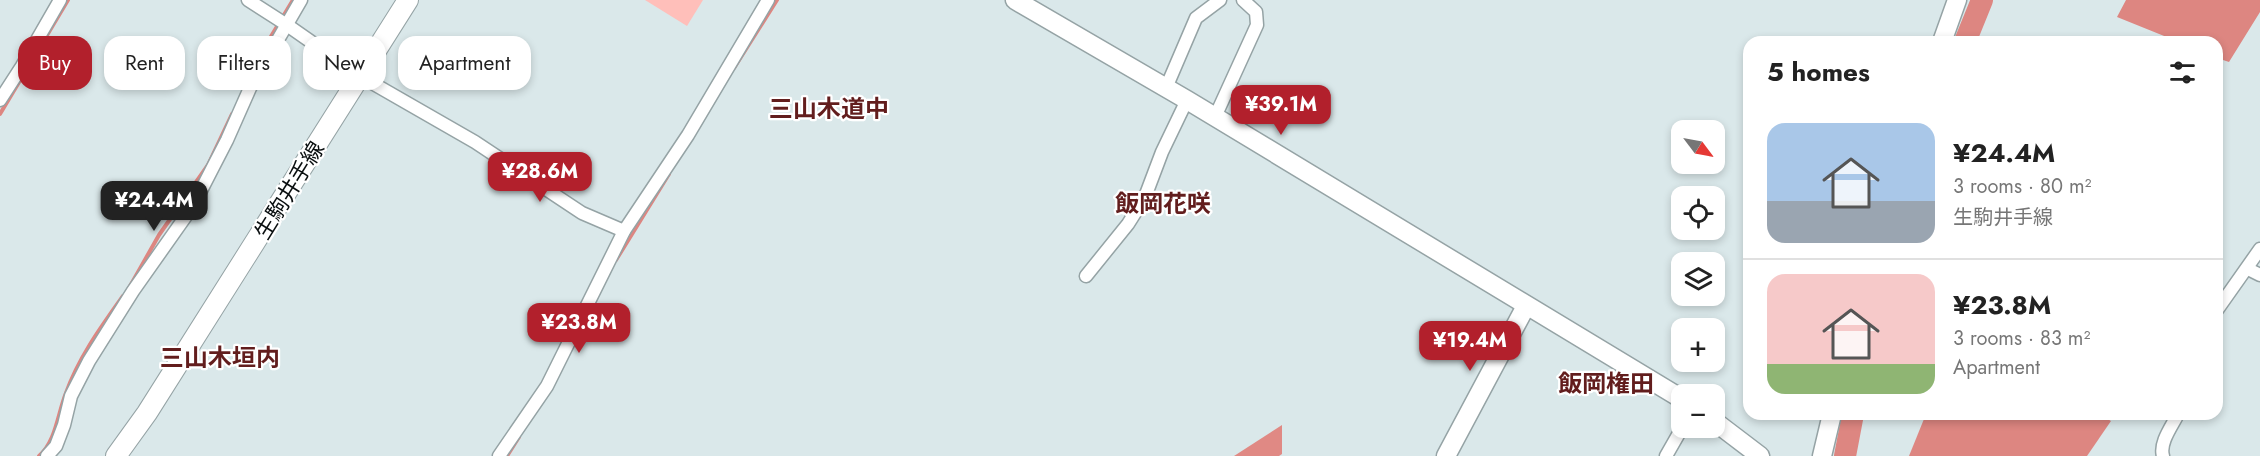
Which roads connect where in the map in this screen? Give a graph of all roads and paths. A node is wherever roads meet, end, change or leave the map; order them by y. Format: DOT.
graph roads {
  1 [pos="60,0"];
  2 [pos="248,0"];
  3 [pos="301,0"];
  4 [pos="408,0"];
  5 [pos="768,0"];
  6 [pos="1015,0"];
  7 [pos="1220,0"];
  8 [pos="1243,0"];
  9 [pos="1957,0"];
  10 [pos="287,25"];
  11 [pos="303,36"];
  12 [pos="385,36"];
  13 [pos="1944,36"];
  14 [pos="1166,88"];
  15 [pos="351,90"];
  16 [pos="384,90"];
  17 [pos="0,100"];
  18 [pos="1187,100"];
  19 [pos="1215,117"];
  20 [pos="624,231"];
  21 [pos="2260,249"];
  22 [pos="2248,269"];
  23 [pos="2260,275"];
  24 [pos="1086,276"];
  25 [pos="2223,302"];
  26 [pos="1526,306"];
  27 [pos="169,379"];
  28 [pos="1671,392"];
  29 [pos="1831,420"];
  30 [pos="2175,420"];
  31 [pos="1725,429"];
  32 [pos="1676,438"];
  33 [pos="47,456"];
  34 [pos="101,456"];
  35 [pos="116,456"];
  36 [pos="499,456"];
  37 [pos="1446,456"];
  38 [pos="1666,456"];
  39 [pos="1760,456"];
  40 [pos="1822,456"];
  41 [pos="2163,456"];
  1 -- 17 [label="street"];
  2 -- 10 [label="street"];
  3 -- 10 [label="street"];
  4 -- 12 [label="main road, 生駒井手線"];
  5 -- 20 [label="street"];
  6 -- 14 [label="street"];
  7 -- 14 [label="street"];
  8 -- 19 [label="street"];
  9 -- 13 [label="street"];
  10 -- 11 [label="street"];
  10 -- 33 [label="street"];
  14 -- 18 [label="street"];
  15 -- 27 [label="main road, 生駒井手線"];
  16 -- 20 [label="street"];
  18 -- 19 [label="street"];
  18 -- 24 [label="street"];
  19 -- 26 [label="street"];
  20 -- 36 [label="street"];
  21 -- 22 [label="street"];
  22 -- 23 [label="street"];
  22 -- 25 [label="street"];
  26 -- 28 [label="street"];
  26 -- 37 [label="street"];
  27 -- 34 [label="main road, 生駒井手線"];
  27 -- 35 [label="main road, 生駒井手線"];
  29 -- 40 [label="street"];
  30 -- 41 [label="street"];
  31 -- 39 [label="street"];
  32 -- 38 [label="street"];
}
